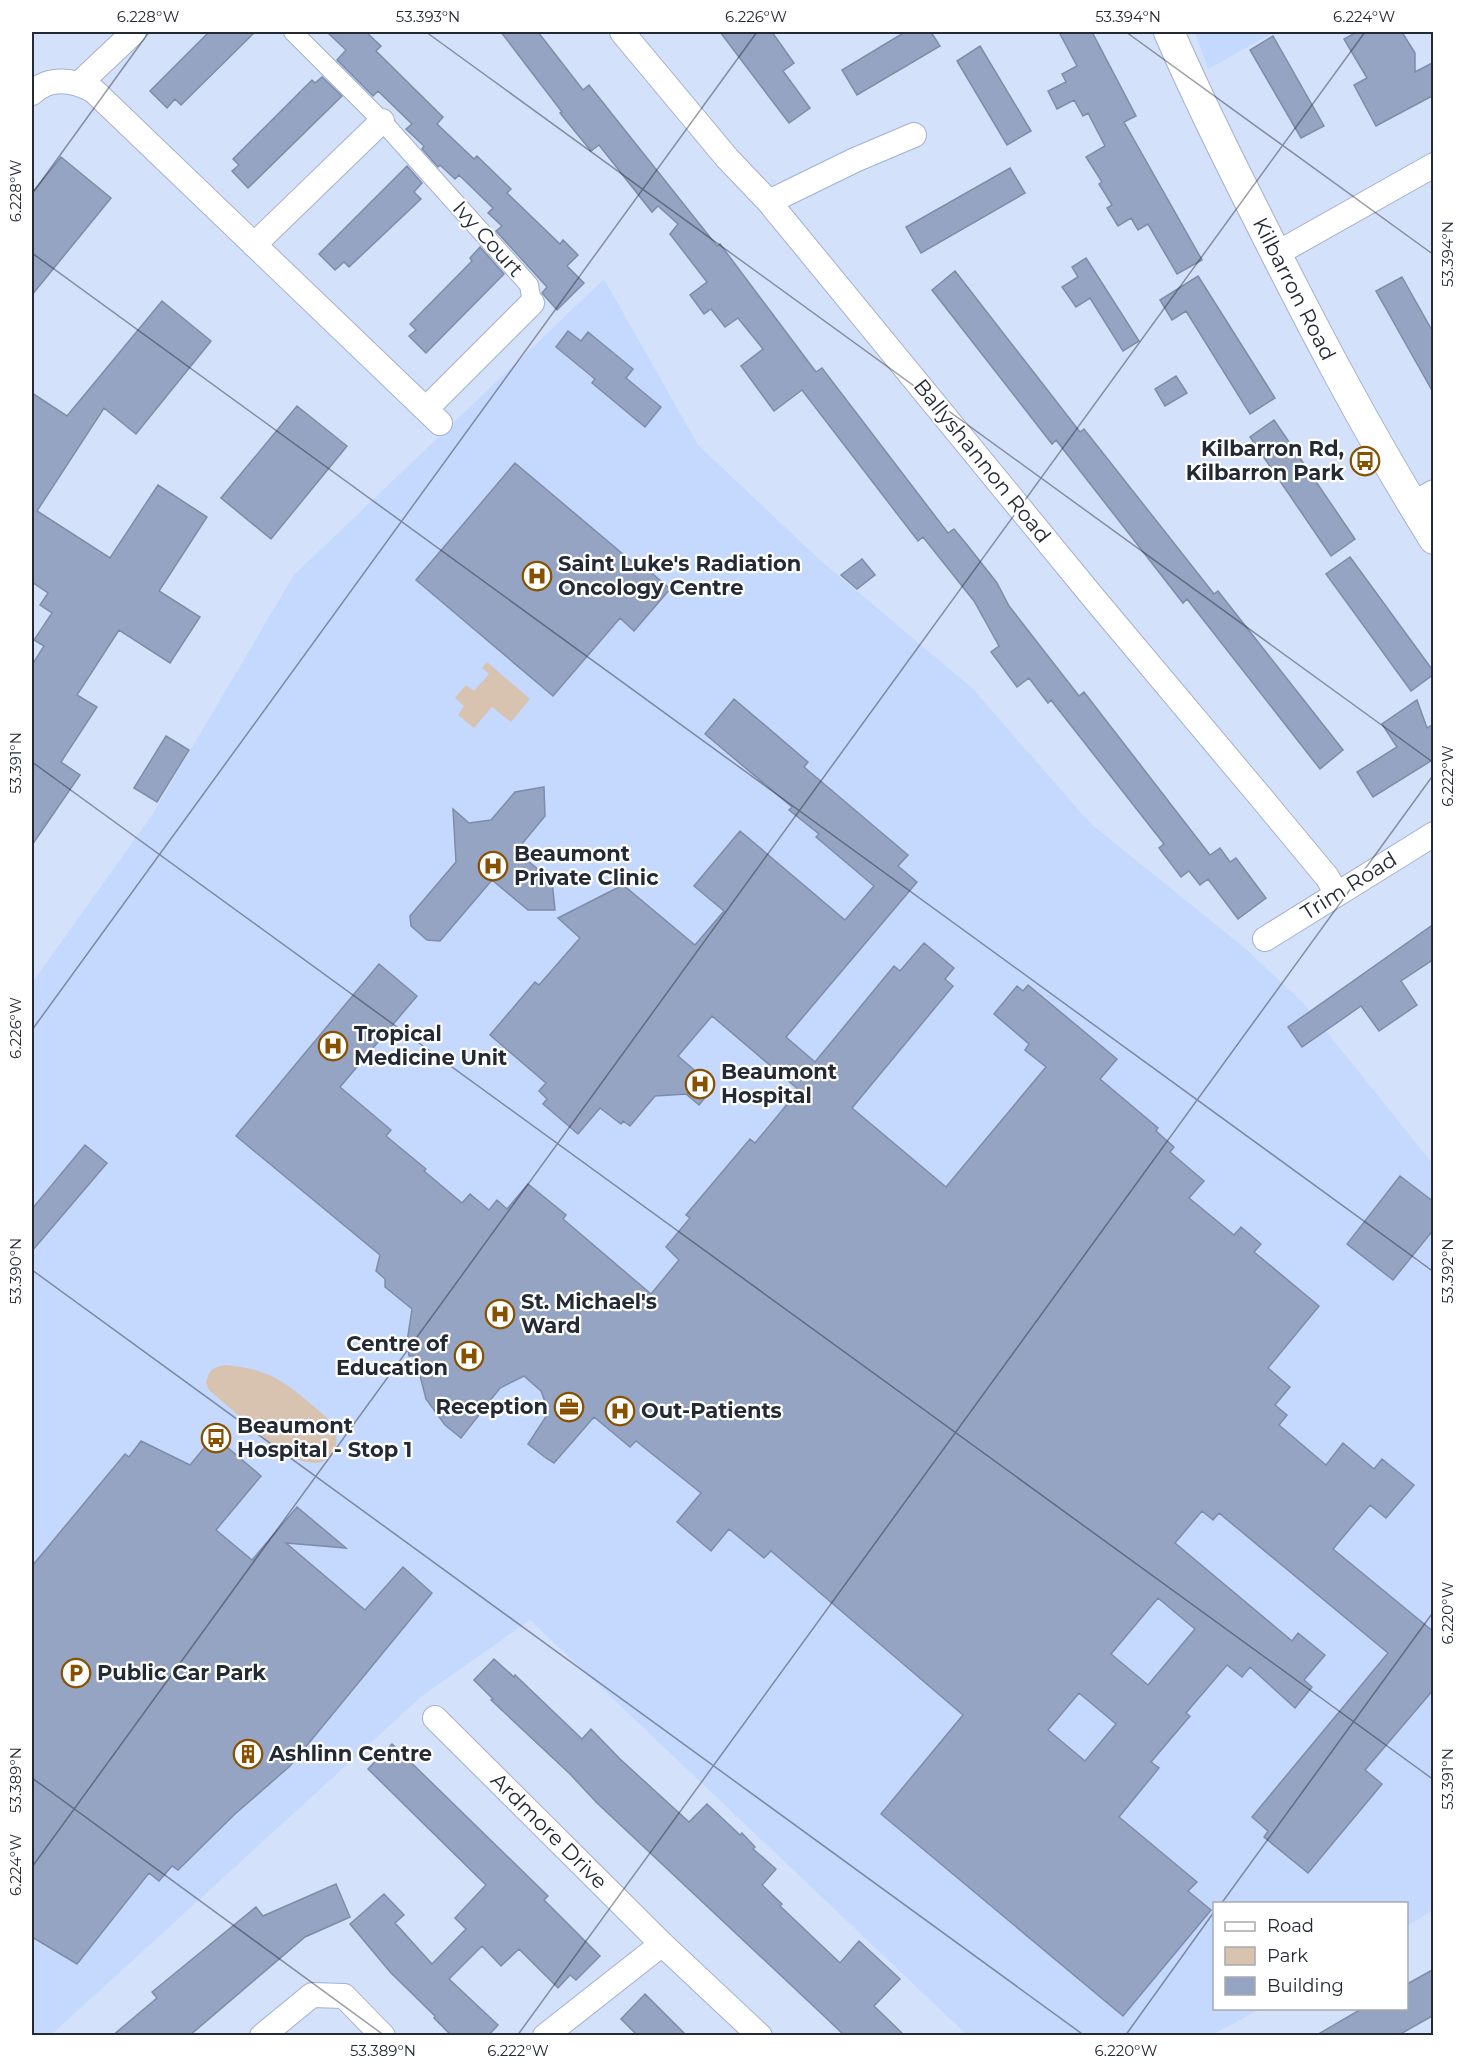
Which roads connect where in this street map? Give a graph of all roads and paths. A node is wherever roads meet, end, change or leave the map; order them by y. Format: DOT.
graph roads {
  1 [pos="134,32"];
  2 [pos="293,32"];
  3 [pos="622,32"];
  4 [pos="1169,32"];
  5 [pos="80,83"];
  6 [pos="32,93"];
  7 [pos="382,121"];
  8 [pos="914,135"];
  9 [pos="1434,165"];
  10 [pos="769,202"];
  11 [pos="254,244"];
  12 [pos="1275,254"];
  13 [pos="532,303"];
  14 [pos="1423,498"];
  15 [pos="1434,539"];
  16 [pos="1434,834"];
  17 [pos="1337,894"];
  18 [pos="1265,939"];
  19 [pos="435,1718"];
  20 [pos="662,1944"];
  21 [pos="262,2036"];
  22 [pos="382,2036"];
  23 [pos="545,2036"];
  24 [pos="760,2036"];
  1 -- 5 [label="street"];
  2 -- 7 [label="street, Ivy Court"];
  3 -- 10 [label="street, Ballyshannon Road"];
  4 -- 12 [label="street, Kilbarron Road"];
  5 -- 6 [label="street"];
  5 -- 11 [label="street, Ivy Court"];
  7 -- 11 [label="street"];
  7 -- 13 [label="street, Ivy Court"];
  8 -- 10 [label="street"];
  9 -- 12 [label="street"];
  10 -- 17 [label="street, Ballyshannon Road"];
  11 -- 13 [label="street, Ivy Court"];
  12 -- 14 [label="street, Kilbarron Road"];
  14 -- 15 [label="street, Kilbarron Road"];
  16 -- 17 [label="street, Trim Road"];
  17 -- 18 [label="street, Trim Road"];
  19 -- 20 [label="street, Ardmore Drive"];
  20 -- 23 [label="street"];
  20 -- 24 [label="street, Ardmore Drive"];
  21 -- 22 [label="street"];
}
